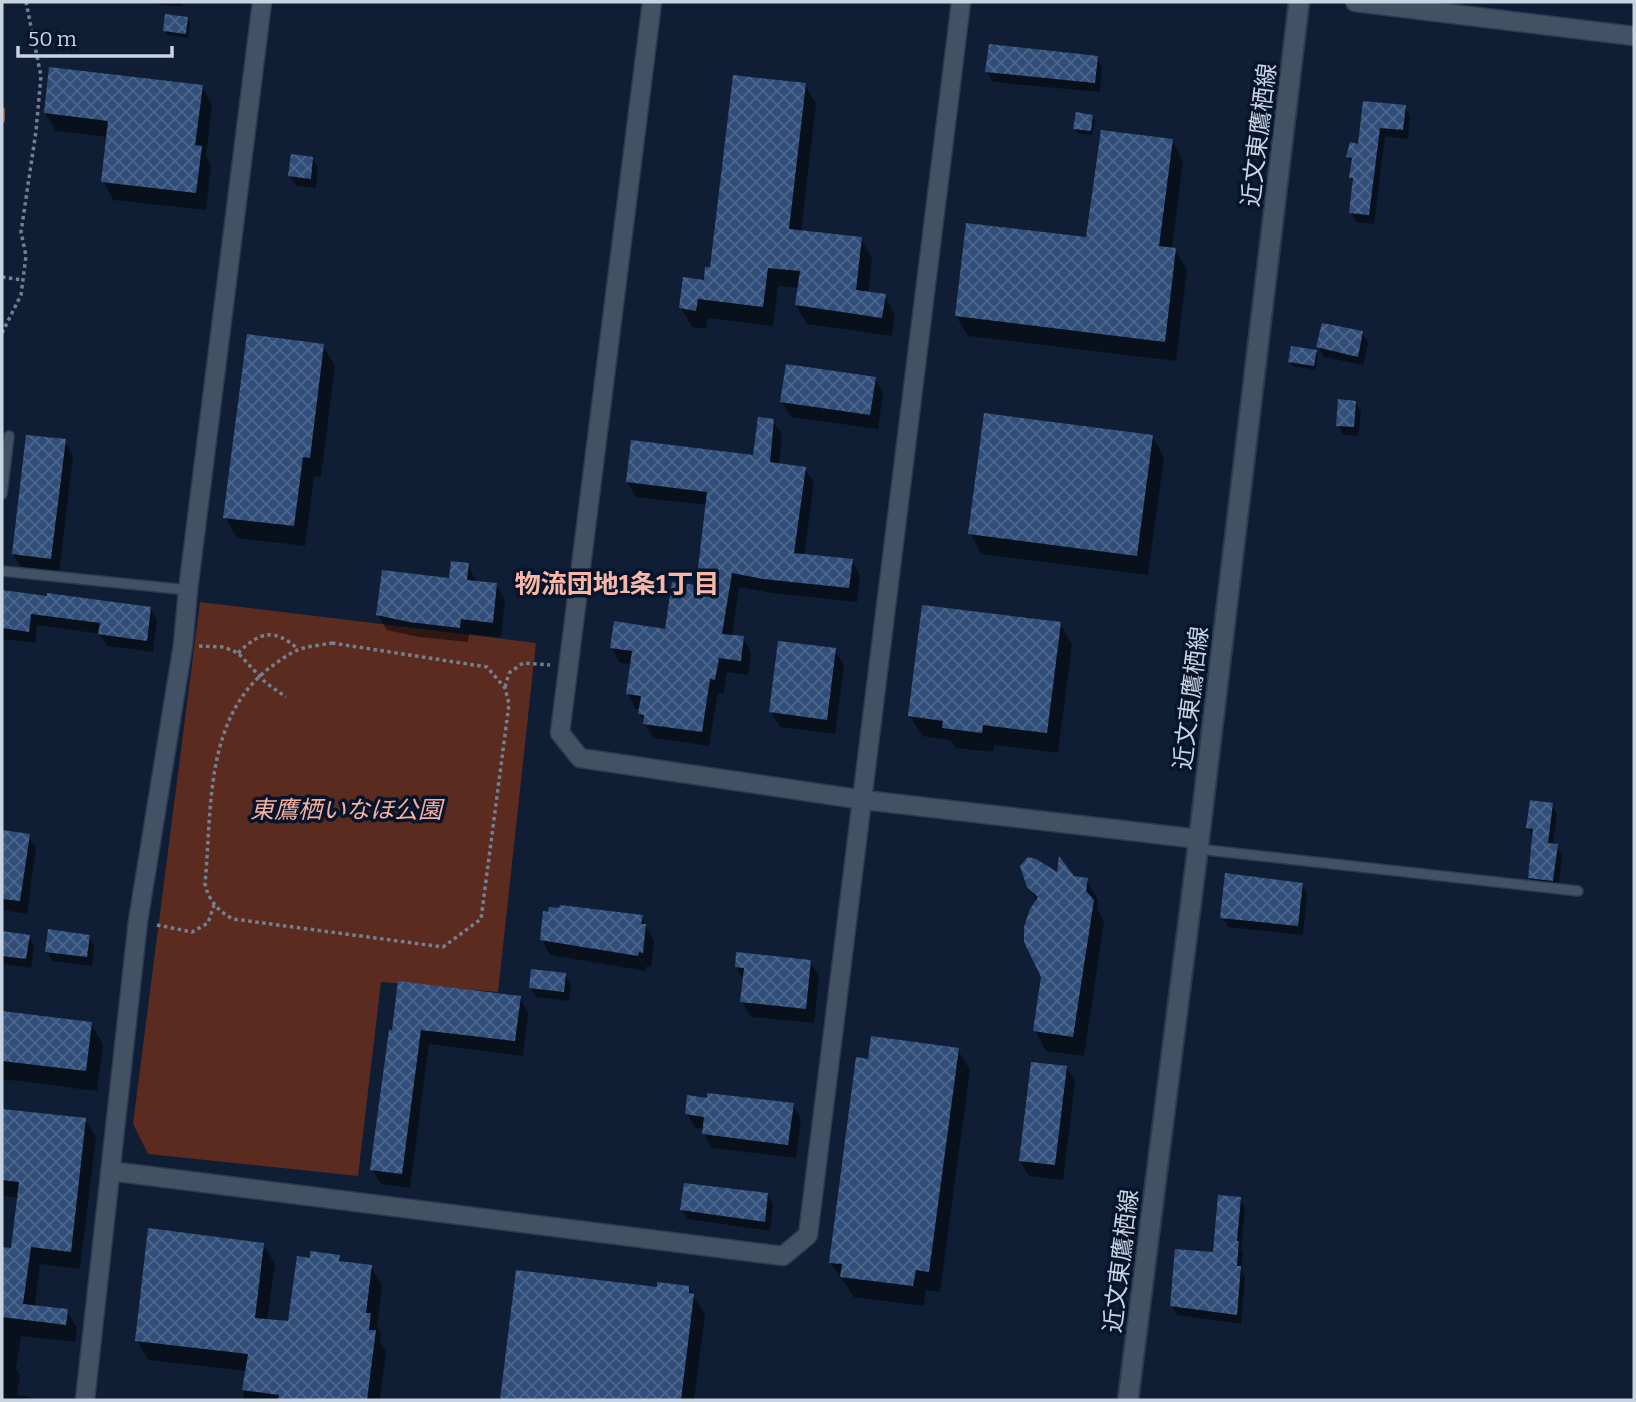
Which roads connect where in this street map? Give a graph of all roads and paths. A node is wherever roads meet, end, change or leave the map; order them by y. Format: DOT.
graph roads {
  1 [pos="26,2"];
  2 [pos="262,2"];
  3 [pos="652,2"];
  4 [pos="961,2"];
  5 [pos="1299,2"];
  6 [pos="1355,2"];
  7 [pos="1634,36"];
  8 [pos="2,277"];
  9 [pos="23,280"];
  10 [pos="2,333"];
  11 [pos="9,436"];
  12 [pos="2,494"];
  13 [pos="2,571"];
  14 [pos="188,590"];
  15 [pos="183,646"];
  16 [pos="299,650"];
  17 [pos="239,653"];
  18 [pos="569,667"];
  19 [pos="260,676"];
  20 [pos="505,688"];
  21 [pos="286,698"];
  22 [pos="864,800"];
  23 [pos="1198,844"];
  24 [pos="1578,891"];
  25 [pos="214,904"];
  26 [pos="138,921"];
  27 [pos="110,1171"];
  28 [pos="85,1400"];
  29 [pos="1128,1400"];
  1 -- 9 [label="path"];
  2 -- 14 [label="street"];
  3 -- 18 [label="street"];
  4 -- 22 [label="street"];
  5 -- 23 [label="street, 近文東鷹栖線"];
  6 -- 7 [label="street"];
  8 -- 9 [label="path"];
  9 -- 10 [label="path"];
  11 -- 12 [label="lane"];
  13 -- 14 [label="lane"];
  14 -- 15 [label="street"];
  15 -- 17 [label="path"];
  15 -- 26 [label="street"];
  16 -- 17 [label="path"];
  16 -- 19 [label="path"];
  16 -- 20 [label="path"];
  17 -- 19 [label="path"];
  18 -- 20 [label="path"];
  18 -- 22 [label="street"];
  19 -- 21 [label="path"];
  19 -- 25 [label="path"];
  20 -- 25 [label="path"];
  22 -- 23 [label="street"];
  22 -- 27 [label="street"];
  23 -- 24 [label="lane"];
  23 -- 29 [label="street, 近文東鷹栖線"];
  25 -- 26 [label="path"];
  26 -- 27 [label="street"];
  27 -- 28 [label="street"];
}
